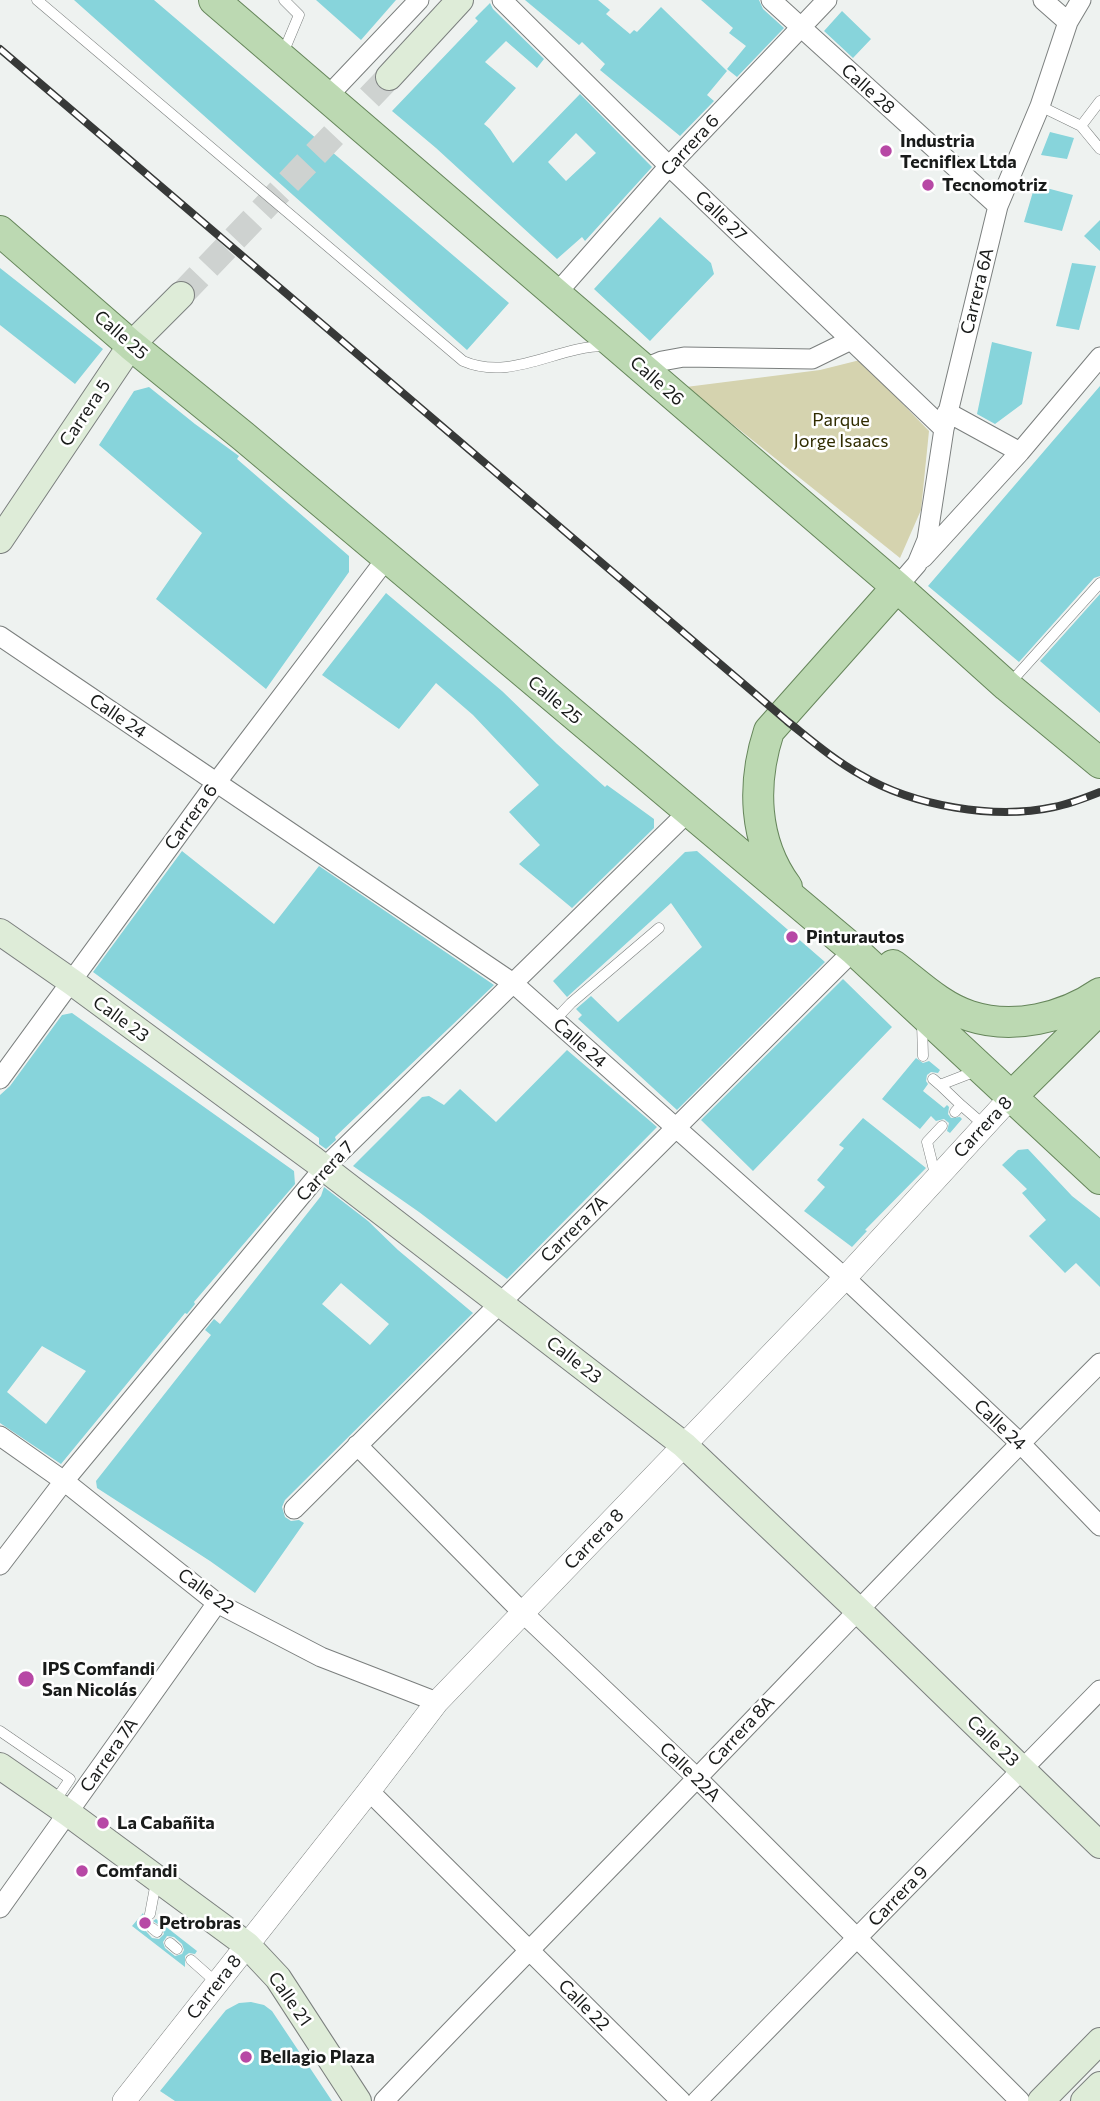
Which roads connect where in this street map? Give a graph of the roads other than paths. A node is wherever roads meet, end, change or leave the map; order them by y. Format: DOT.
graph roads {
  1 [pos="37,0"];
  2 [pos="214,0"];
  3 [pos="284,0"];
  4 [pos="419,0"];
  5 [pos="460,0"];
  6 [pos="502,0"];
  7 [pos="771,0"];
  8 [pos="827,0"];
  9 [pos="1043,0"];
  10 [pos="1082,0"];
  11 [pos="1068,22"];
  12 [pos="802,29"];
  13 [pos="281,57"];
  14 [pos="389,77"];
  15 [pos="327,97"];
  16 [pos="1100,101"];
  17 [pos="1040,106"];
  18 [pos="1082,126"];
  19 [pos="1100,149"];
  20 [pos="669,166"];
  21 [pos="998,206"];
  22 [pos="0,231"];
  23 [pos="556,294"];
  24 [pos="181,295"];
  25 [pos="851,340"];
  26 [pos="131,345"];
  27 [pos="616,346"];
  28 [pos="684,357"];
  29 [pos="1100,357"];
  30 [pos="643,369"];
  31 [pos="670,392"];
  32 [pos="945,421"];
  33 [pos="1020,452"];
  34 [pos="0,540"];
  35 [pos="386,559"];
  36 [pos="917,564"];
  37 [pos="1100,583"];
  38 [pos="897,587"];
  39 [pos="0,636"];
  40 [pos="1007,686"];
  41 [pos="1100,763"];
  42 [pos="216,783"];
  43 [pos="689,811"];
  44 [pos="804,910"];
  45 [pos="659,928"];
  46 [pos="0,932"];
  47 [pos="854,950"];
  48 [pos="72,982"];
  49 [pos="513,983"];
  50 [pos="1100,993"];
  51 [pos="1100,1009"];
  52 [pos="922,1016"];
  53 [pos="555,1020"];
  54 [pos="923,1056"];
  55 [pos="982,1069"];
  56 [pos="0,1079"];
  57 [pos="1011,1097"];
  58 [pos="984,1125"];
  59 [pos="942,1126"];
  60 [pos="676,1128"];
  61 [pos="324,1168"];
  62 [pos="936,1178"];
  63 [pos="1100,1179"];
  64 [pos="845,1278"];
  65 [pos="500,1302"];
  66 [pos="1100,1363"];
  67 [pos="0,1436"];
  68 [pos="1020,1443"];
  69 [pos="357,1445"];
  70 [pos="684,1445"];
  71 [pos="64,1481"];
  72 [pos="294,1509"];
  73 [pos="1100,1526"];
  74 [pos="0,1565"];
  75 [pos="218,1603"];
  76 [pos="857,1609"];
  77 [pos="523,1613"];
  78 [pos="1100,1690"];
  79 [pos="437,1702"];
  80 [pos="0,1731"];
  81 [pos="0,1766"];
  82 [pos="1022,1769"];
  83 [pos="697,1778"];
  84 [pos="369,1791"];
  85 [pos="61,1808"];
  86 [pos="1100,1845"];
  87 [pos="156,1878"];
  88 [pos="0,1908"];
  89 [pos="150,1914"];
  90 [pos="857,1938"];
  91 [pos="247,1945"];
  92 [pos="528,1949"];
  93 [pos="191,1960"];
  94 [pos="217,1983"];
  95 [pos="1100,2041"];
  96 [pos="1100,2085"];
  97 [pos="124,2101"];
  98 [pos="358,2101"];
  99 [pos="384,2101"];
  100 [pos="681,2101"];
  101 [pos="697,2101"];
  102 [pos="1020,2101"];
  103 [pos="1041,2101"];
  104 [pos="1084,2101"];
  1 -- 27 [label="lane"];
  2 -- 13 [label="main road, Calle 26"];
  3 -- 13 [label="lane"];
  4 -- 15 [label="street"];
  5 -- 14 [label="main road"];
  6 -- 20 [label="street, Calle 27"];
  7 -- 12 [label="street, Calle 28"];
  8 -- 12 [label="street, Carrera 6"];
  9 -- 11 [label="street"];
  10 -- 11 [label="street, Carrera 6A"];
  11 -- 17 [label="street, Carrera 6A"];
  12 -- 20 [label="street, Carrera 6"];
  12 -- 21 [label="street, Calle 28"];
  13 -- 15 [label="main road, Calle 26"];
  15 -- 23 [label="main road, Calle 26"];
  16 -- 18 [label="lane"];
  17 -- 18 [label="lane"];
  17 -- 21 [label="street, Carrera 6A"];
  18 -- 19 [label="lane"];
  20 -- 23 [label="street, Carrera 6"];
  20 -- 25 [label="street, Calle 27"];
  21 -- 32 [label="street, Carrera 6A"];
  22 -- 26 [label="main road, Calle 25"];
  23 -- 27 [label="main road, Calle 26"];
  24 -- 26 [label="main road, Carrera 5"];
  25 -- 28 [label="street"];
  25 -- 32 [label="street, Calle 27"];
  26 -- 34 [label="main road, Carrera 5"];
  26 -- 35 [label="main road, Calle 25"];
  27 -- 30 [label="main road, Calle 26"];
  28 -- 30 [label="street"];
  28 -- 31 [label="street"];
  29 -- 33 [label="street"];
  30 -- 31 [label="main road, Calle 26"];
  31 -- 38 [label="main road, Calle 26"];
  32 -- 33 [label="street, Calle 27"];
  32 -- 36 [label="street, Carrera 6A"];
  33 -- 36 [label="street"];
  35 -- 42 [label="street, Carrera 6"];
  35 -- 43 [label="main road, Calle 25"];
  36 -- 38 [label="street, Carrera 6A"];
  37 -- 40 [label="lane"];
  38 -- 40 [label="main road, Calle 26"];
  38 -- 44 [label="main road"];
  39 -- 42 [label="street, Calle 24"];
  40 -- 41 [label="main road, Calle 26"];
  42 -- 48 [label="street, Carrera 6"];
  42 -- 49 [label="street, Calle 24"];
  43 -- 44 [label="main road, Calle 25"];
  43 -- 49 [label="street, Carrera 7"];
  44 -- 47 [label="main road, Calle 25"];
  45 -- 53 [label="lane"];
  46 -- 48 [label="main road, Calle 23"];
  47 -- 50 [label="main road"];
  47 -- 52 [label="main road, Calle 25"];
  47 -- 60 [label="street, Carrera 7A"];
  48 -- 56 [label="street, Carrera 6"];
  48 -- 61 [label="main road, Calle 23"];
  49 -- 53 [label="street, Calle 24"];
  49 -- 61 [label="street, Carrera 7"];
  51 -- 57 [label="main road, Carrera 8"];
  52 -- 54 [label="lane"];
  52 -- 55 [label="main road, Calle 25"];
  53 -- 60 [label="street, Calle 24"];
  55 -- 57 [label="main road, Calle 25"];
  55 -- 58 [label="lane"];
  57 -- 58 [label="street, Carrera 8"];
  57 -- 63 [label="main road, Calle 25"];
  58 -- 62 [label="street, Carrera 8"];
  59 -- 62 [label="lane"];
  60 -- 64 [label="street, Calle 24"];
  60 -- 65 [label="street, Carrera 7A"];
  61 -- 65 [label="main road, Calle 23"];
  61 -- 71 [label="street, Carrera 7"];
  62 -- 64 [label="street, Carrera 8"];
  64 -- 68 [label="street, Calle 24"];
  64 -- 70 [label="street, Carrera 8"];
  65 -- 69 [label="street, Carrera 7A"];
  65 -- 70 [label="main road, Calle 23"];
  66 -- 68 [label="street, Carrera 8A"];
  67 -- 71 [label="street, Calle 22"];
  68 -- 73 [label="street, Calle 24"];
  68 -- 76 [label="street, Carrera 8A"];
  69 -- 72 [label="street, Carrera 7A"];
  69 -- 77 [label="street, Calle 22A"];
  70 -- 76 [label="main road, Calle 23"];
  70 -- 77 [label="street, Carrera 8"];
  71 -- 74 [label="street, Carrera 7"];
  71 -- 75 [label="street, Calle 22"];
  75 -- 79 [label="street, Calle 22"];
  75 -- 85 [label="street, Carrera 7A"];
  76 -- 82 [label="main road, Calle 23"];
  76 -- 83 [label="street, Carrera 8A"];
  77 -- 79 [label="street, Carrera 8"];
  77 -- 83 [label="street, Calle 22A"];
  78 -- 82 [label="street, Carrera 9"];
  79 -- 84 [label="street, Carrera 8"];
  80 -- 85 [label="lane"];
  81 -- 85 [label="main road, Calle 21"];
  82 -- 86 [label="main road, Calle 23"];
  82 -- 90 [label="street, Carrera 9"];
  83 -- 90 [label="street, Calle 22A"];
  83 -- 92 [label="street, Carrera 8A"];
  84 -- 91 [label="street, Carrera 8"];
  84 -- 92 [label="street, Calle 22"];
  85 -- 87 [label="main road, Calle 21"];
  85 -- 88 [label="street, Carrera 7A"];
  87 -- 89 [label="lane"];
  87 -- 91 [label="main road, Calle 21"];
  90 -- 101 [label="street, Carrera 9"];
  90 -- 102 [label="street, Calle 22A"];
  91 -- 94 [label="street, Carrera 8"];
  91 -- 98 [label="main road, Calle 21"];
  92 -- 99 [label="street, Carrera 8A"];
  92 -- 100 [label="street, Calle 22"];
  93 -- 94 [label="lane"];
  94 -- 97 [label="street, Carrera 8"];
  95 -- 103 [label="main road"];
  96 -- 104 [label="main road"];
}
